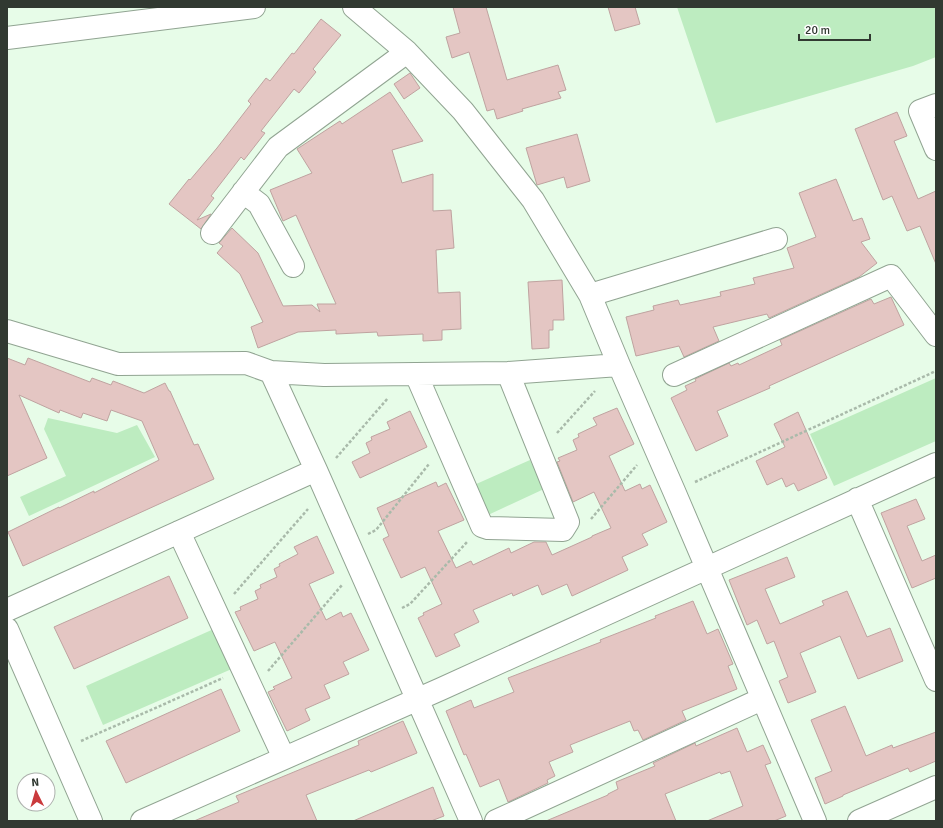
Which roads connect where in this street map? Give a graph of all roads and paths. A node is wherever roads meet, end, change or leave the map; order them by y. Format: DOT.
graph roads {
  1 [pos="254,7"];
  2 [pos="354,7"];
  3 [pos="7,38"];
  4 [pos="408,52"];
  5 [pos="936,105"];
  6 [pos="936,149"];
  7 [pos="243,192"];
  8 [pos="212,233"];
  9 [pos="776,239"];
  10 [pos="293,266"];
  11 [pos="590,295"];
  12 [pos="7,331"];
  13 [pos="936,335"];
  14 [pos="616,366"];
  15 [pos="936,371"];
  16 [pos="271,372"];
  17 [pos="508,373"];
  18 [pos="412,374"];
  19 [pos="674,375"];
  20 [pos="446,444"];
  21 [pos="654,444"];
  22 [pos="539,453"];
  23 [pos="936,464"];
  24 [pos="324,466"];
  25 [pos="674,491"];
  26 [pos="857,499"];
  27 [pos="308,508"];
  28 [pos="568,522"];
  29 [pos="482,526"];
  30 [pos="179,532"];
  31 [pos="365,535"];
  32 [pos="707,568"];
  33 [pos="342,584"];
  34 [pos="7,610"];
  35 [pos="398,610"];
  36 [pos="217,614"];
  37 [pos="7,629"];
  38 [pos="242,669"];
  39 [pos="936,680"];
  40 [pos="252,690"];
  41 [pos="762,699"];
  42 [pos="416,700"];
  43 [pos="60,750"];
  44 [pos="284,758"];
  45 [pos="936,787"];
  46 [pos="91,821"];
  47 [pos="142,821"];
  48 [pos="471,821"];
  49 [pos="496,821"];
  50 [pos="815,821"];
  51 [pos="858,821"];
  1 -- 3 [label="street"];
  2 -- 4 [label="street"];
  4 -- 7 [label="street"];
  4 -- 11 [label="street"];
  5 -- 6 [label="street"];
  7 -- 8 [label="street"];
  7 -- 10 [label="street"];
  9 -- 11 [label="street"];
  11 -- 14 [label="street"];
  12 -- 16 [label="street"];
  13 -- 19 [label="street"];
  14 -- 17 [label="street"];
  14 -- 21 [label="street"];
  14 -- 22 [label="path"];
  15 -- 25 [label="path"];
  16 -- 18 [label="street"];
  16 -- 24 [label="street"];
  17 -- 18 [label="street"];
  17 -- 22 [label="street"];
  18 -- 20 [label="street"];
  18 -- 24 [label="path"];
  20 -- 29 [label="street"];
  20 -- 31 [label="path"];
  21 -- 25 [label="street"];
  21 -- 28 [label="path"];
  22 -- 28 [label="street"];
  23 -- 26 [label="street"];
  24 -- 30 [label="street"];
  24 -- 42 [label="street"];
  25 -- 32 [label="street"];
  26 -- 32 [label="street"];
  26 -- 39 [label="street"];
  27 -- 36 [label="path"];
  28 -- 29 [label="street"];
  29 -- 35 [label="path"];
  30 -- 34 [label="street"];
  30 -- 36 [label="street"];
  32 -- 41 [label="street"];
  32 -- 42 [label="street"];
  33 -- 40 [label="path"];
  36 -- 38 [label="street"];
  37 -- 43 [label="street"];
  38 -- 40 [label="street"];
  38 -- 43 [label="path"];
  40 -- 44 [label="street"];
  41 -- 49 [label="street"];
  41 -- 50 [label="street"];
  42 -- 44 [label="street"];
  42 -- 48 [label="street"];
  43 -- 46 [label="street"];
  44 -- 47 [label="street"];
  45 -- 51 [label="street"];
}
